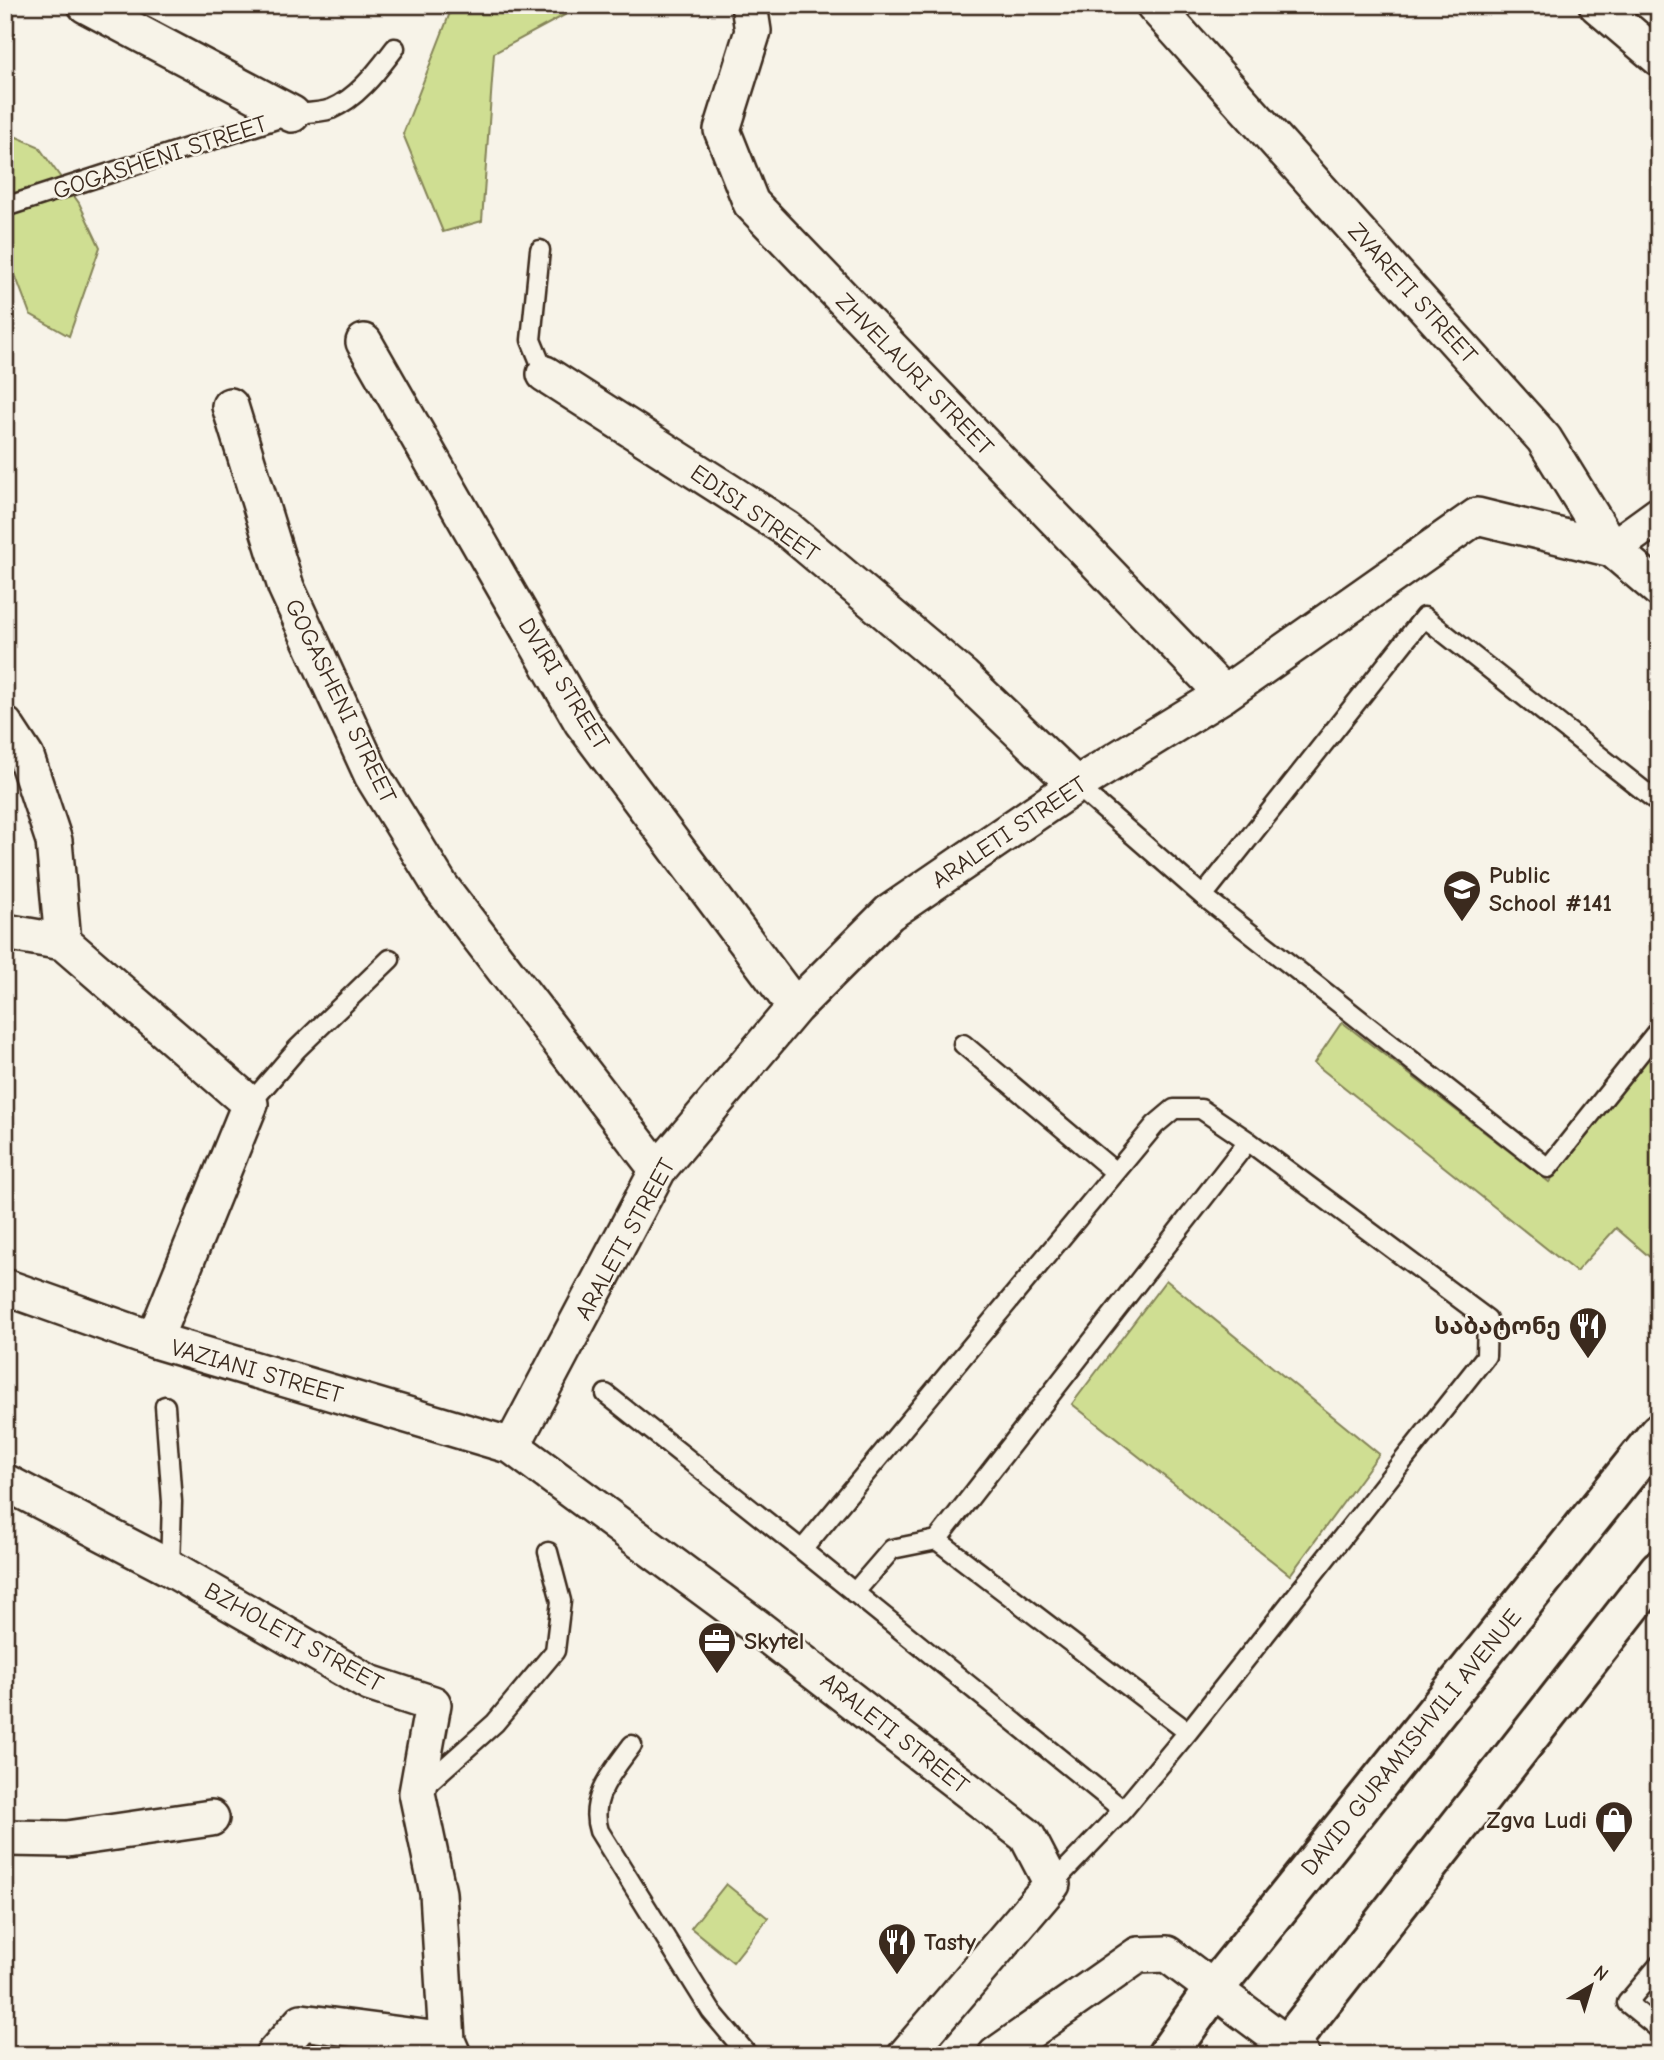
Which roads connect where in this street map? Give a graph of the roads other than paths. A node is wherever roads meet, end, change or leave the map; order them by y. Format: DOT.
graph roads {
  1 [pos="86,5"];
  2 [pos="749,5"];
  3 [pos="1154,5"];
  4 [pos="1597,5"];
  5 [pos="395,48"];
  6 [pos="1659,58"];
  7 [pos="292,114"];
  8 [pos="5,207"];
  9 [pos="540,250"];
  10 [pos="364,342"];
  11 [pos="545,374"];
  12 [pos="230,406"];
  13 [pos="1659,515"];
  14 [pos="1612,549"];
  15 [pos="1659,589"];
  16 [pos="1224,694"];
  17 [pos="5,725"];
  18 [pos="1076,785"];
  19 [pos="1659,803"];
  20 [pos="1203,896"];
  21 [pos="5,932"];
  22 [pos="64,942"];
  23 [pos="390,960"];
  24 [pos="795,1007"];
  25 [pos="1659,1029"];
  26 [pos="962,1044"];
  27 [pos="250,1104"];
  28 [pos="1248,1141"];
  29 [pos="657,1170"];
  30 [pos="1115,1172"];
  31 [pos="5,1287"];
  32 [pos="154,1340"];
  33 [pos="606,1394"];
  34 [pos="165,1406"];
  35 [pos="1659,1433"];
  36 [pos="512,1446"];
  37 [pos="5,1482"];
  38 [pos="937,1540"];
  39 [pos="802,1550"];
  40 [pos="548,1552"];
  41 [pos="170,1568"];
  42 [pos="1656,1579"];
  43 [pos="854,1593"];
  44 [pos="1188,1732"];
  45 [pos="632,1745"];
  46 [pos="417,1793"];
  47 [pos="1123,1810"];
  48 [pos="211,1818"];
  49 [pos="5,1838"];
  50 [pos="1052,1884"];
  51 [pos="1659,1965"];
  52 [pos="1213,1990"];
  53 [pos="1659,2029"];
  54 [pos="450,2048"];
  55 [pos="1289,2052"];
  56 [pos="273,2055"];
  57 [pos="748,2055"];
  58 [pos="906,2055"];
  59 [pos="996,2055"];
  60 [pos="1167,2055"];
  1 -- 7 [label="street, GOGASHENI STREET"];
  2 -- 16 [label="street, ZHVELAURI STREET"];
  3 -- 14 [label="street, ZVARETI STREET"];
  4 -- 6 [label="street"];
  5 -- 7 [label="lane"];
  7 -- 8 [label="lane, GOGASHENI STREET"];
  9 -- 11 [label="lane, EDISI STREET"];
  10 -- 24 [label="street, DVIRI STREET"];
  11 -- 18 [label="street, EDISI STREET"];
  12 -- 29 [label="street, GOGASHENI STREET"];
  13 -- 14 [label="street"];
  14 -- 15 [label="street, ZVARETI STREET"];
  14 -- 16 [label="street, ARALETI STREET"];
  16 -- 18 [label="street, ARALETI STREET"];
  17 -- 22 [label="street"];
  18 -- 20 [label="lane"];
  18 -- 24 [label="street, ARALETI STREET"];
  19 -- 20 [label="lane"];
  20 -- 25 [label="lane"];
  21 -- 22 [label="street"];
  22 -- 27 [label="street"];
  23 -- 27 [label="lane"];
  24 -- 29 [label="street, ARALETI STREET"];
  26 -- 30 [label="lane"];
  27 -- 32 [label="street"];
  28 -- 30 [label="lane"];
  28 -- 38 [label="lane"];
  28 -- 44 [label="lane"];
  29 -- 36 [label="street, ARALETI STREET"];
  30 -- 39 [label="lane"];
  31 -- 32 [label="street, VAZIANI STREET"];
  32 -- 36 [label="street, VAZIANI STREET"];
  33 -- 39 [label="lane"];
  34 -- 41 [label="lane"];
  35 -- 52 [label="main road, DAVID GURAMISHVILI AVENUE"];
  36 -- 50 [label="street, ARALETI STREET"];
  37 -- 41 [label="street, BZHOLETI STREET"];
  38 -- 43 [label="lane"];
  38 -- 44 [label="lane"];
  39 -- 43 [label="lane"];
  40 -- 46 [label="lane"];
  41 -- 46 [label="street, BZHOLETI STREET"];
  42 -- 55 [label="main road"];
  43 -- 47 [label="lane"];
  44 -- 47 [label="lane"];
  45 -- 57 [label="lane"];
  46 -- 54 [label="street, BZHOLETI STREET"];
  47 -- 50 [label="lane"];
  48 -- 49 [label="street"];
  50 -- 58 [label="street"];
  51 -- 53 [label="lane"];
  52 -- 55 [label="street"];
  52 -- 59 [label="street"];
  52 -- 60 [label="main road, DAVID GURAMISHVILI AVENUE"];
  54 -- 56 [label="street"];
}
